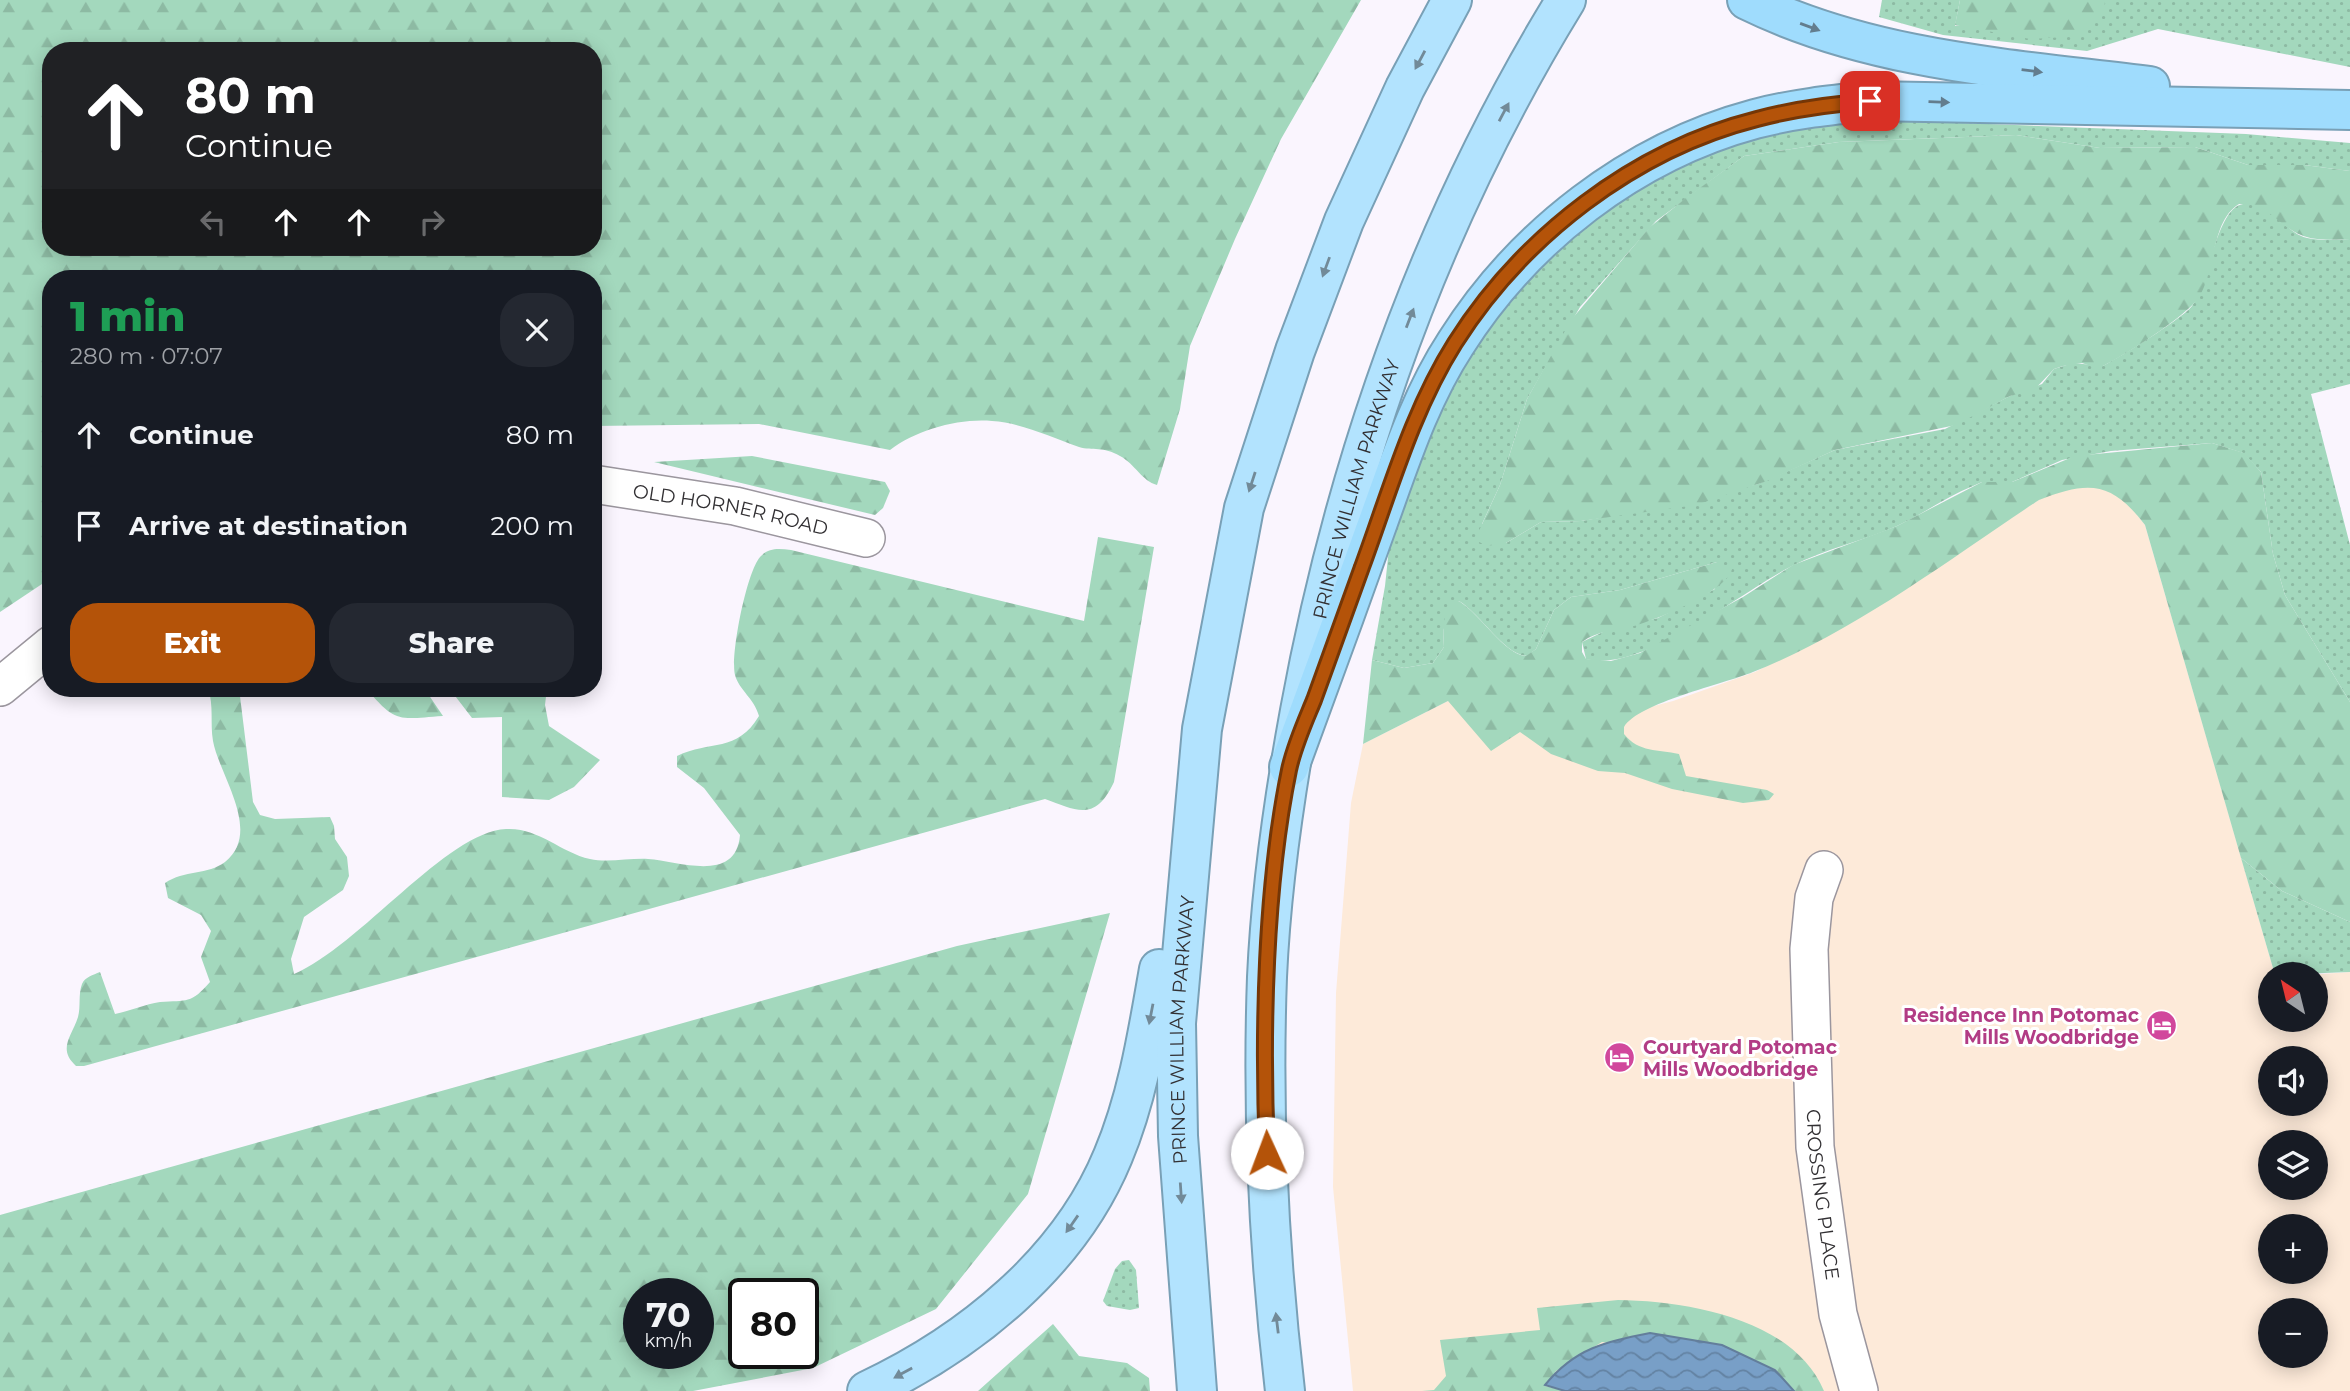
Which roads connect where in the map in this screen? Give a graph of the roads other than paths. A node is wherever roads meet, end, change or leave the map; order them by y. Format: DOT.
graph roads {
  1 [pos="1452,0"];
  2 [pos="1566,0"];
  3 [pos="1747,0"];
  4 [pos="2335,109"];
  5 [pos="602,485"];
  6 [pos="866,538"];
  7 [pos="42,652"];
  8 [pos="0,687"];
  9 [pos="1202,729"];
  10 [pos="1289,766"];
  11 [pos="1824,870"];
  12 [pos="867,1391"];
  13 [pos="1197,1391"];
  14 [pos="1285,1391"];
  15 [pos="1859,1391"];
  1 -- 9 [label="highway, PRINCE WILLIAM PARKWAY, one-way"];
  10 -- 2 [label="highway, PRINCE WILLIAM PARKWAY, one-way"];
  3 -- 4 [label="highway, one-way"];
  10 -- 4 [label="highway, one-way"];
  5 -- 6 [label="street, OLD HORNER ROAD"];
  7 -- 8 [label="street"];
  9 -- 12 [label="highway, one-way"];
  9 -- 13 [label="highway, PRINCE WILLIAM PARKWAY, one-way"];
  14 -- 10 [label="highway, PRINCE WILLIAM PARKWAY, one-way"];
  11 -- 15 [label="street, CROSSING PLACE"];
}
